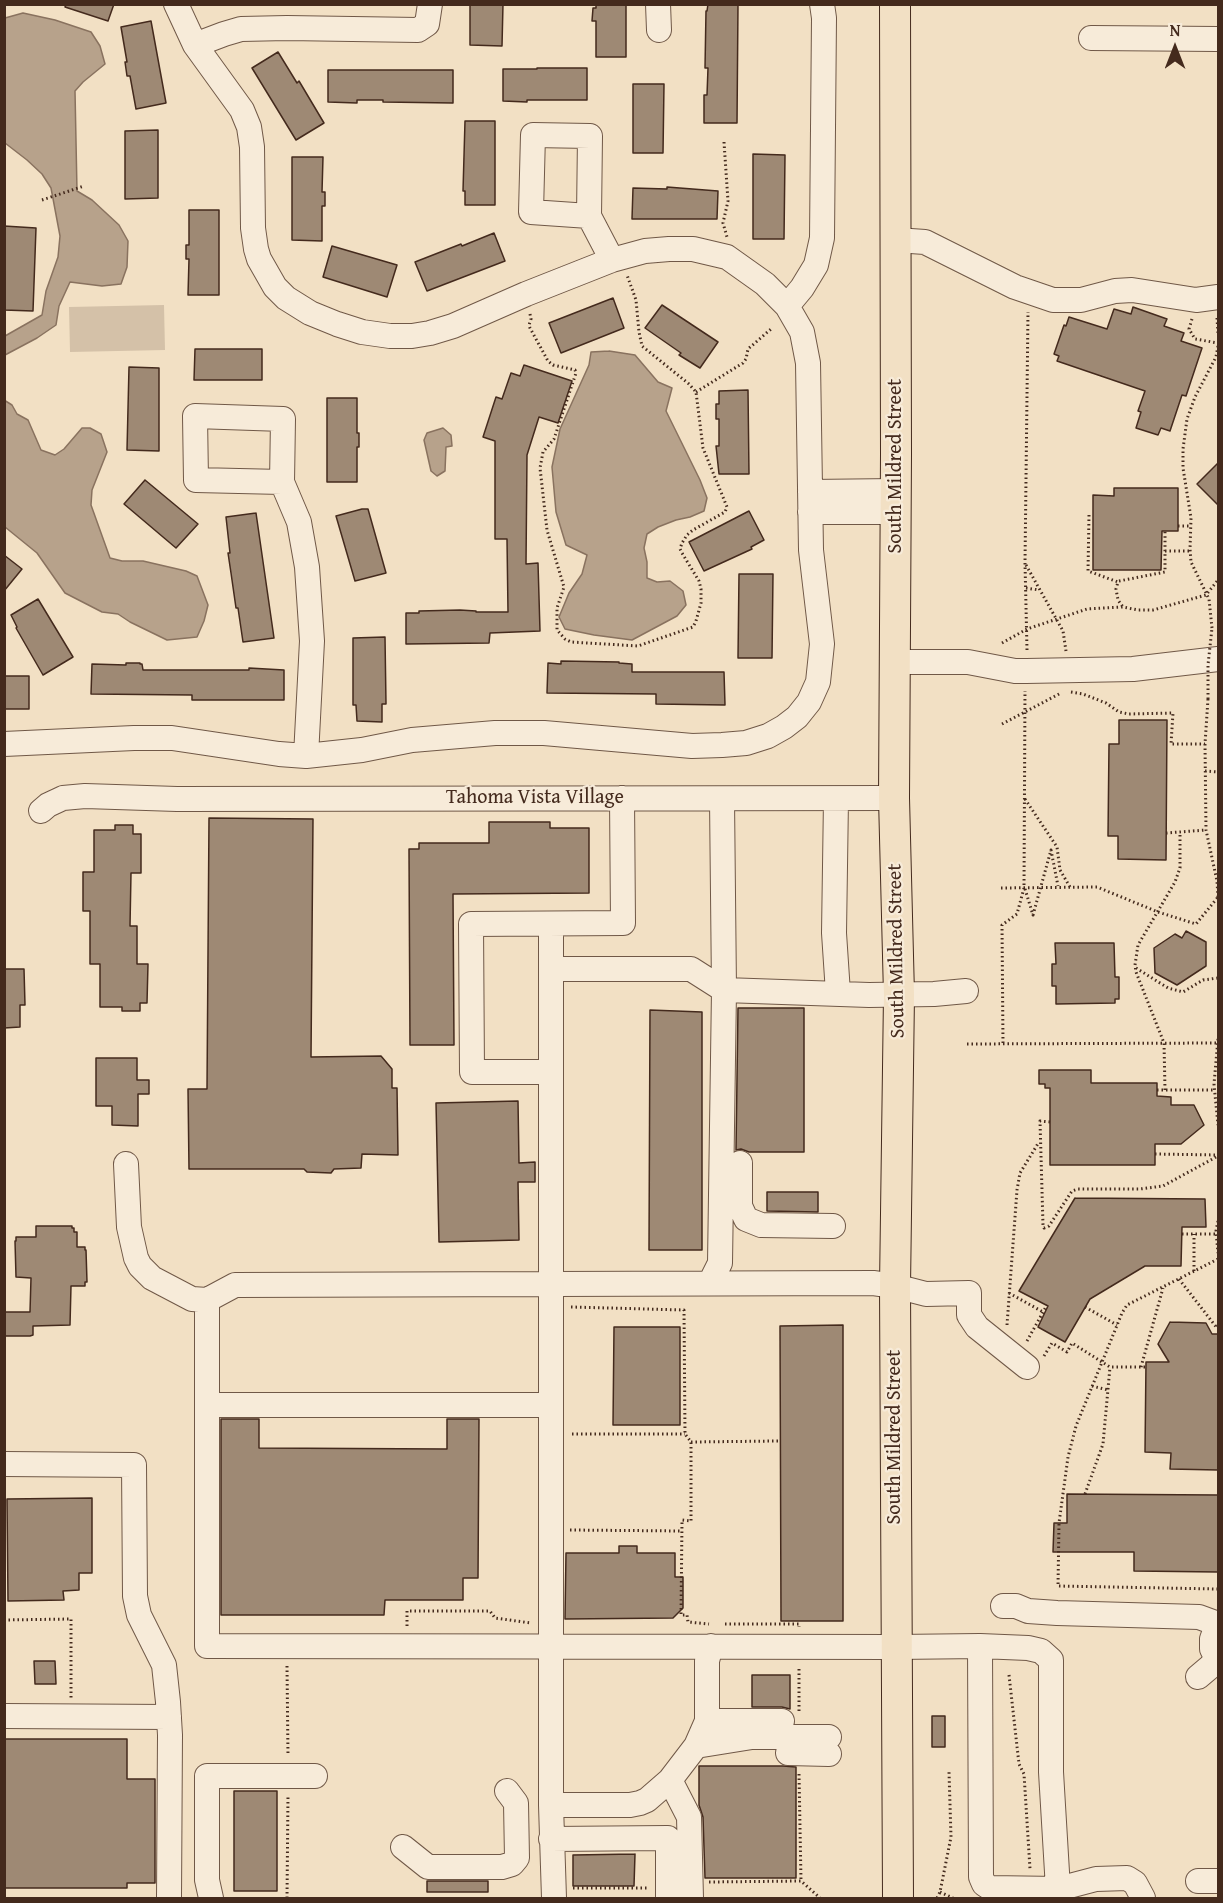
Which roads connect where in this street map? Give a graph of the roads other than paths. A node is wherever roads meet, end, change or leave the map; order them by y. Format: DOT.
graph roads {
  1 [pos="176,4"];
  2 [pos="430,4"];
  3 [pos="658,4"];
  4 [pos="822,4"];
  5 [pos="896,4"];
  6 [pos="659,30"];
  7 [pos="1091,38"];
  8 [pos="1218,39"];
  9 [pos="195,45"];
  10 [pos="589,216"];
  11 [pos="896,240"];
  12 [pos="617,259"];
  13 [pos="1212,303"];
  14 [pos="787,306"];
  15 [pos="282,482"];
  16 [pos="895,501"];
  17 [pos="810,502"];
  18 [pos="1218,659"];
  19 [pos="894,662"];
  20 [pos="4,744"];
  21 [pos="306,756"];
  22 [pos="622,798"];
  23 [pos="894,798"];
  24 [pos="722,799"];
  25 [pos="836,799"];
  26 [pos="41,811"];
  27 [pos="551,924"];
  28 [pos="551,969"];
  29 [pos="724,990"];
  30 [pos="966,991"];
  31 [pos="838,993"];
  32 [pos="899,995"];
  33 [pos="551,1072"];
  34 [pos="740,1163"];
  35 [pos="126,1164"];
  36 [pos="833,1226"];
  37 [pos="710,1283"];
  38 [pos="551,1284"];
  39 [pos="895,1286"];
  40 [pos="207,1300"];
  41 [pos="1032,1362"];
  42 [pos="207,1405"];
  43 [pos="551,1405"];
  44 [pos="4,1464"];
  45 [pos="1003,1606"];
  46 [pos="1218,1624"];
  47 [pos="711,1646"];
  48 [pos="980,1646"];
  49 [pos="551,1647"];
  50 [pos="896,1647"];
  51 [pos="1217,1660"];
  52 [pos="1198,1677"];
  53 [pos="4,1716"];
  54 [pos="169,1717"];
  55 [pos="707,1720"];
  56 [pos="829,1737"];
  57 [pos="696,1746"];
  58 [pos="315,1776"];
  59 [pos="670,1780"];
  60 [pos="507,1791"];
  61 [pos="551,1805"];
  62 [pos="551,1839"];
  63 [pos="403,1848"];
  64 [pos="1058,1889"];
  65 [pos="169,1899"];
  66 [pos="211,1899"];
  67 [pos="554,1899"];
  68 [pos="668,1899"];
  69 [pos="691,1899"];
  70 [pos="898,1899"];
  71 [pos="1143,1899"];
  1 -- 9 [label="lane"];
  2 -- 9 [label="lane"];
  3 -- 6 [label="lane"];
  4 -- 14 [label="lane"];
  5 -- 11 [label="main road, South Mildred Street"];
  7 -- 8 [label="lane"];
  9 -- 12 [label="lane"];
  10 -- 12 [label="lane"];
  11 -- 13 [label="lane"];
  11 -- 16 [label="main road, South Mildred Street"];
  12 -- 14 [label="lane"];
  14 -- 17 [label="lane"];
  15 -- 21 [label="lane"];
  16 -- 17 [label="lane"];
  16 -- 19 [label="main road, South Mildred Street"];
  17 -- 21 [label="lane"];
  18 -- 19 [label="lane"];
  19 -- 23 [label="main road, South Mildred Street"];
  20 -- 21 [label="lane"];
  22 -- 24 [label="lane, Tahoma Vista Village"];
  22 -- 26 [label="lane, Tahoma Vista Village"];
  22 -- 27 [label="lane"];
  23 -- 25 [label="lane, Tahoma Vista Village"];
  23 -- 32 [label="main road, South Mildred Street"];
  24 -- 25 [label="lane, Tahoma Vista Village"];
  24 -- 29 [label="lane"];
  25 -- 31 [label="lane"];
  27 -- 28 [label="lane"];
  27 -- 33 [label="lane"];
  28 -- 29 [label="lane"];
  28 -- 33 [label="lane"];
  29 -- 31 [label="lane"];
  29 -- 37 [label="lane"];
  30 -- 32 [label="lane"];
  31 -- 32 [label="lane"];
  32 -- 39 [label="main road, South Mildred Street"];
  33 -- 38 [label="lane"];
  34 -- 36 [label="lane"];
  35 -- 40 [label="lane"];
  37 -- 38 [label="lane"];
  37 -- 39 [label="lane"];
  38 -- 40 [label="lane"];
  38 -- 43 [label="lane"];
  39 -- 41 [label="lane"];
  39 -- 50 [label="main road, South Mildred Street"];
  40 -- 42 [label="lane"];
  42 -- 43 [label="lane"];
  42 -- 49 [label="lane"];
  43 -- 49 [label="lane"];
  44 -- 54 [label="lane"];
  45 -- 46 [label="lane"];
  46 -- 51 [label="lane"];
  47 -- 49 [label="lane"];
  47 -- 50 [label="lane"];
  47 -- 55 [label="lane"];
  48 -- 50 [label="lane"];
  48 -- 64 [label="lane"];
  48 -- 64 [label="lane"];
  49 -- 61 [label="lane"];
  50 -- 70 [label="main road, South Mildred Street"];
  51 -- 52 [label="lane"];
  53 -- 54 [label="lane"];
  54 -- 65 [label="lane"];
  55 -- 56 [label="lane"];
  55 -- 57 [label="lane"];
  56 -- 57 [label="lane"];
  56 -- 57 [label="lane"];
  57 -- 59 [label="lane"];
  58 -- 66 [label="lane"];
  59 -- 61 [label="lane"];
  59 -- 69 [label="lane"];
  60 -- 63 [label="lane"];
  61 -- 62 [label="lane"];
  62 -- 67 [label="lane"];
  62 -- 68 [label="lane"];
  64 -- 71 [label="lane"];
}
